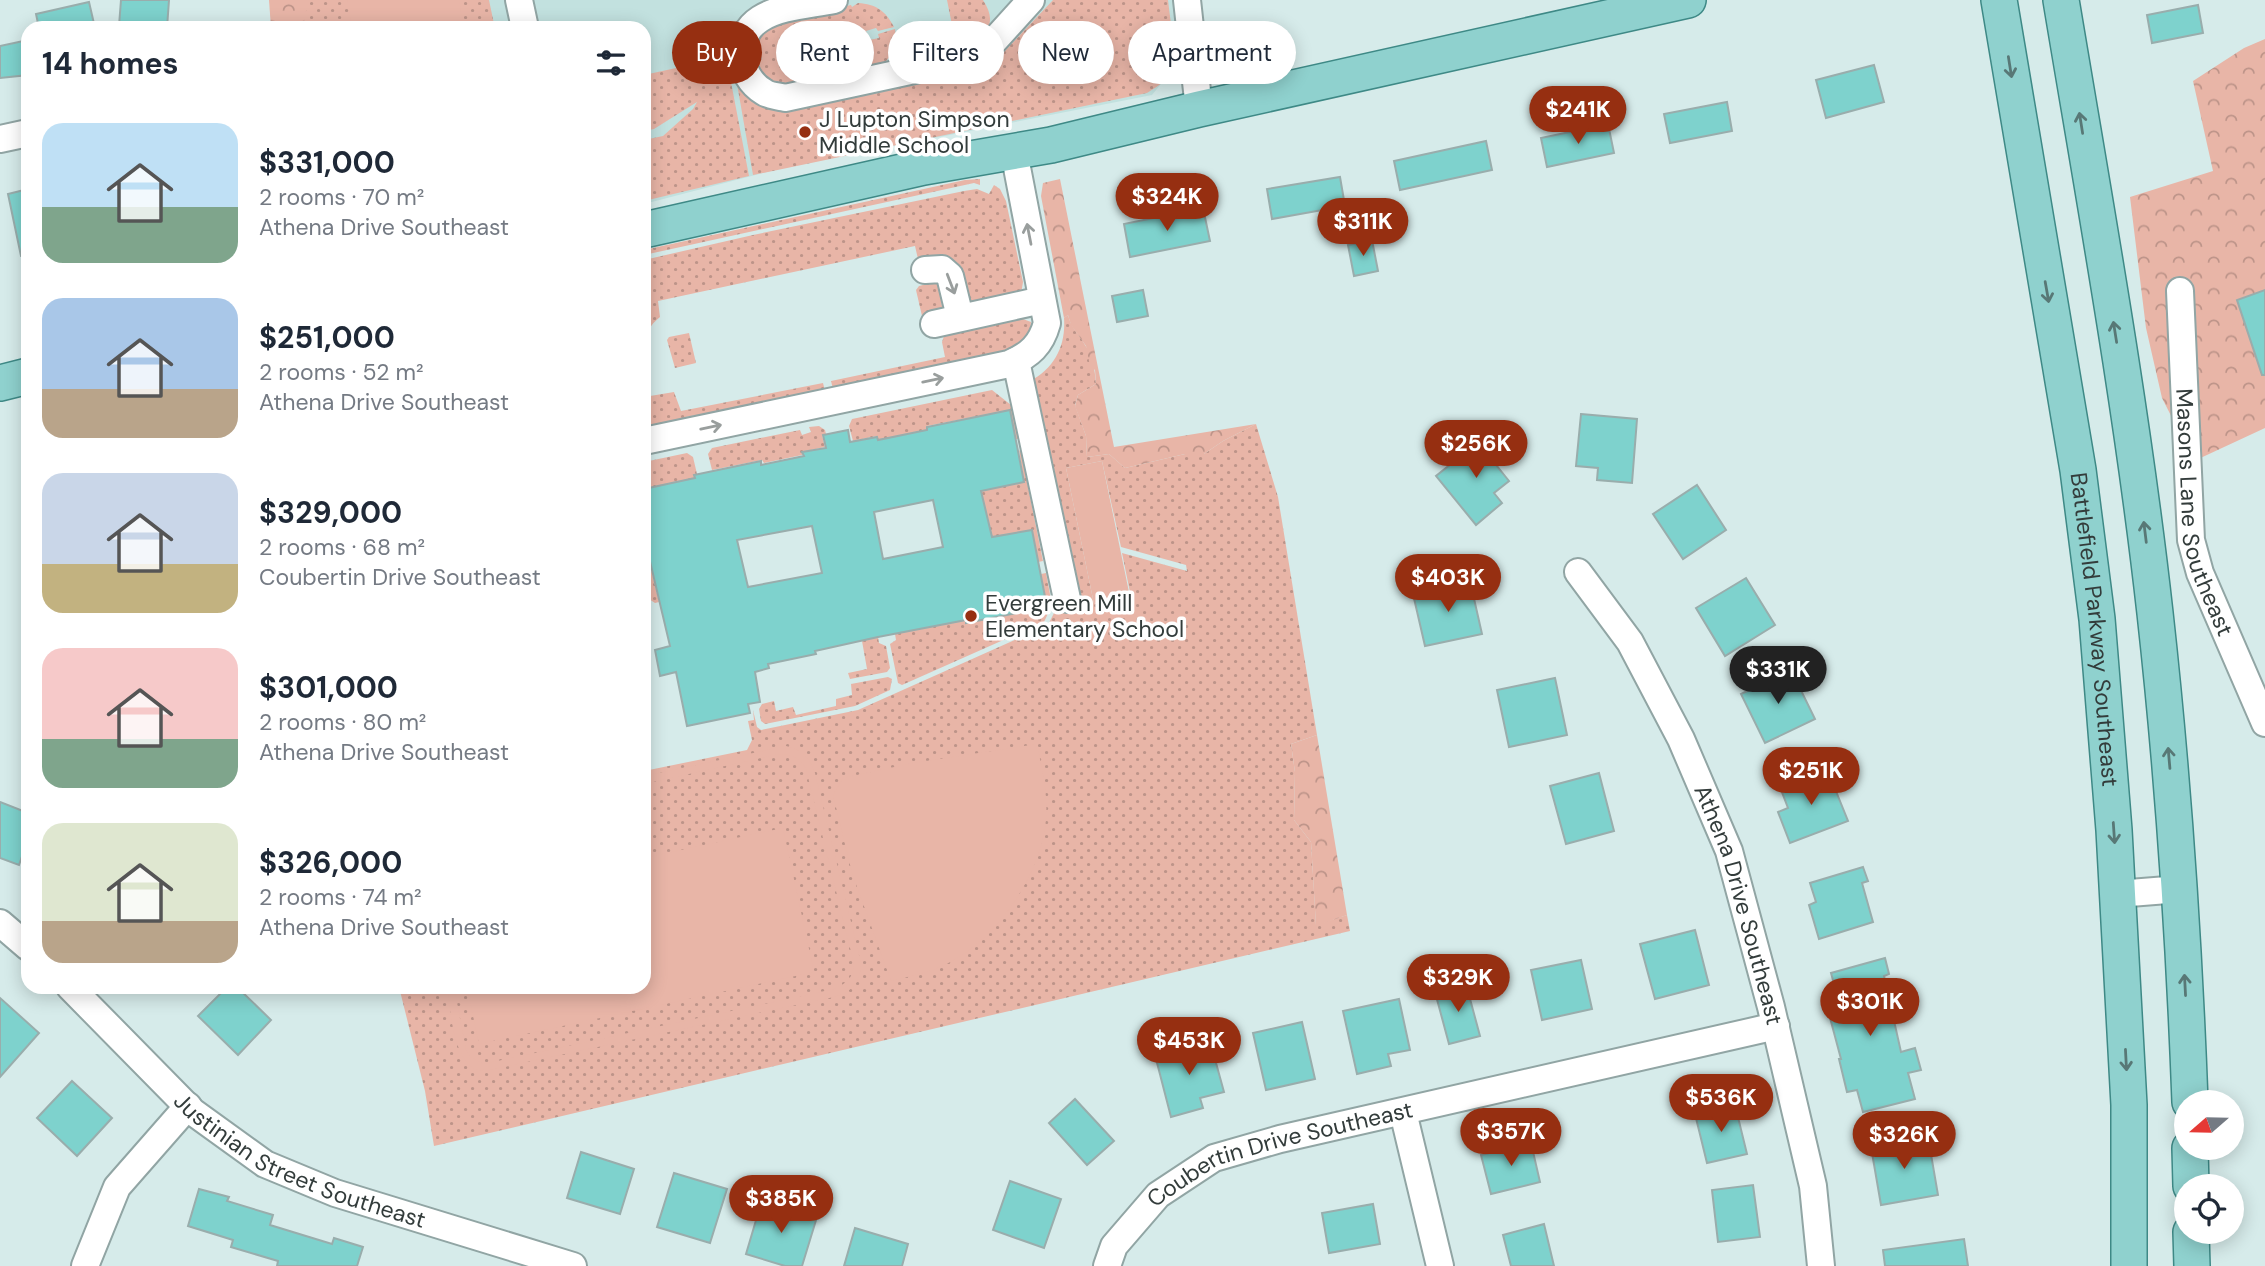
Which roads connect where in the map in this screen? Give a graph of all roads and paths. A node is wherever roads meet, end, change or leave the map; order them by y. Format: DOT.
graph roads {
  1 [pos="834,0"];
  2 [pos="1031,0"];
  3 [pos="1187,0"];
  4 [pos="1688,0"];
  5 [pos="1999,0"];
  6 [pos="2061,0"];
  7 [pos="1199,109"];
  8 [pos="21,134"];
  9 [pos="0,139"];
  10 [pos="1014,152"];
  11 [pos="651,228"];
  12 [pos="925,270"];
  13 [pos="2180,292"];
  14 [pos="1042,300"];
  15 [pos="960,317"];
  16 [pos="934,324"];
  17 [pos="1016,361"];
  18 [pos="21,378"];
  19 [pos="0,383"];
  20 [pos="651,440"];
  21 [pos="1578,572"];
  22 [pos="1067,599"];
  23 [pos="2265,723"];
  24 [pos="2180,888"];
  25 [pos="2117,894"];
  26 [pos="0,923"];
  27 [pos="21,941"];
  28 [pos="78,994"];
  29 [pos="1776,1026"];
  30 [pos="2189,1090"];
  31 [pos="188,1106"];
  32 [pos="1404,1112"];
  33 [pos="2191,1244"];
  34 [pos="85,1266"];
  35 [pos="573,1266"];
  36 [pos="1107,1266"];
  37 [pos="1440,1266"];
  38 [pos="1821,1266"];
  39 [pos="2129,1266"];
  40 [pos="2192,1266"];
  1 -- 2 [label="street"];
  3 -- 7 [label="street"];
  4 -- 7 [label="main road"];
  5 -- 25 [label="main road, Battlefield Parkway Southeast, one-way"];
  24 -- 6 [label="main road, one-way"];
  7 -- 10 [label="main road"];
  8 -- 9 [label="street"];
  10 -- 11 [label="main road"];
  14 -- 10 [label="street, one-way"];
  12 -- 15 [label="street, one-way"];
  13 -- 23 [label="street, Masons Lane Southeast"];
  14 -- 15 [label="street"];
  14 -- 17 [label="street"];
  15 -- 16 [label="street"];
  20 -- 17 [label="street, one-way"];
  17 -- 22 [label="street"];
  18 -- 19 [label="main road"];
  21 -- 29 [label="street, Athena Drive Southeast"];
  24 -- 25 [label="street"];
  30 -- 24 [label="main road, one-way"];
  25 -- 39 [label="main road, Battlefield Parkway Southeast, one-way"];
  26 -- 27 [label="street"];
  28 -- 31 [label="street, Justinian Street Southeast"];
  29 -- 32 [label="street, Coubertin Drive Southeast"];
  29 -- 38 [label="street, Athena Drive Southeast"];
  31 -- 34 [label="street"];
  31 -- 35 [label="street, Justinian Street Southeast"];
  32 -- 36 [label="street, Coubertin Drive Southeast"];
  32 -- 37 [label="street"];
  33 -- 40 [label="main road"];
}
